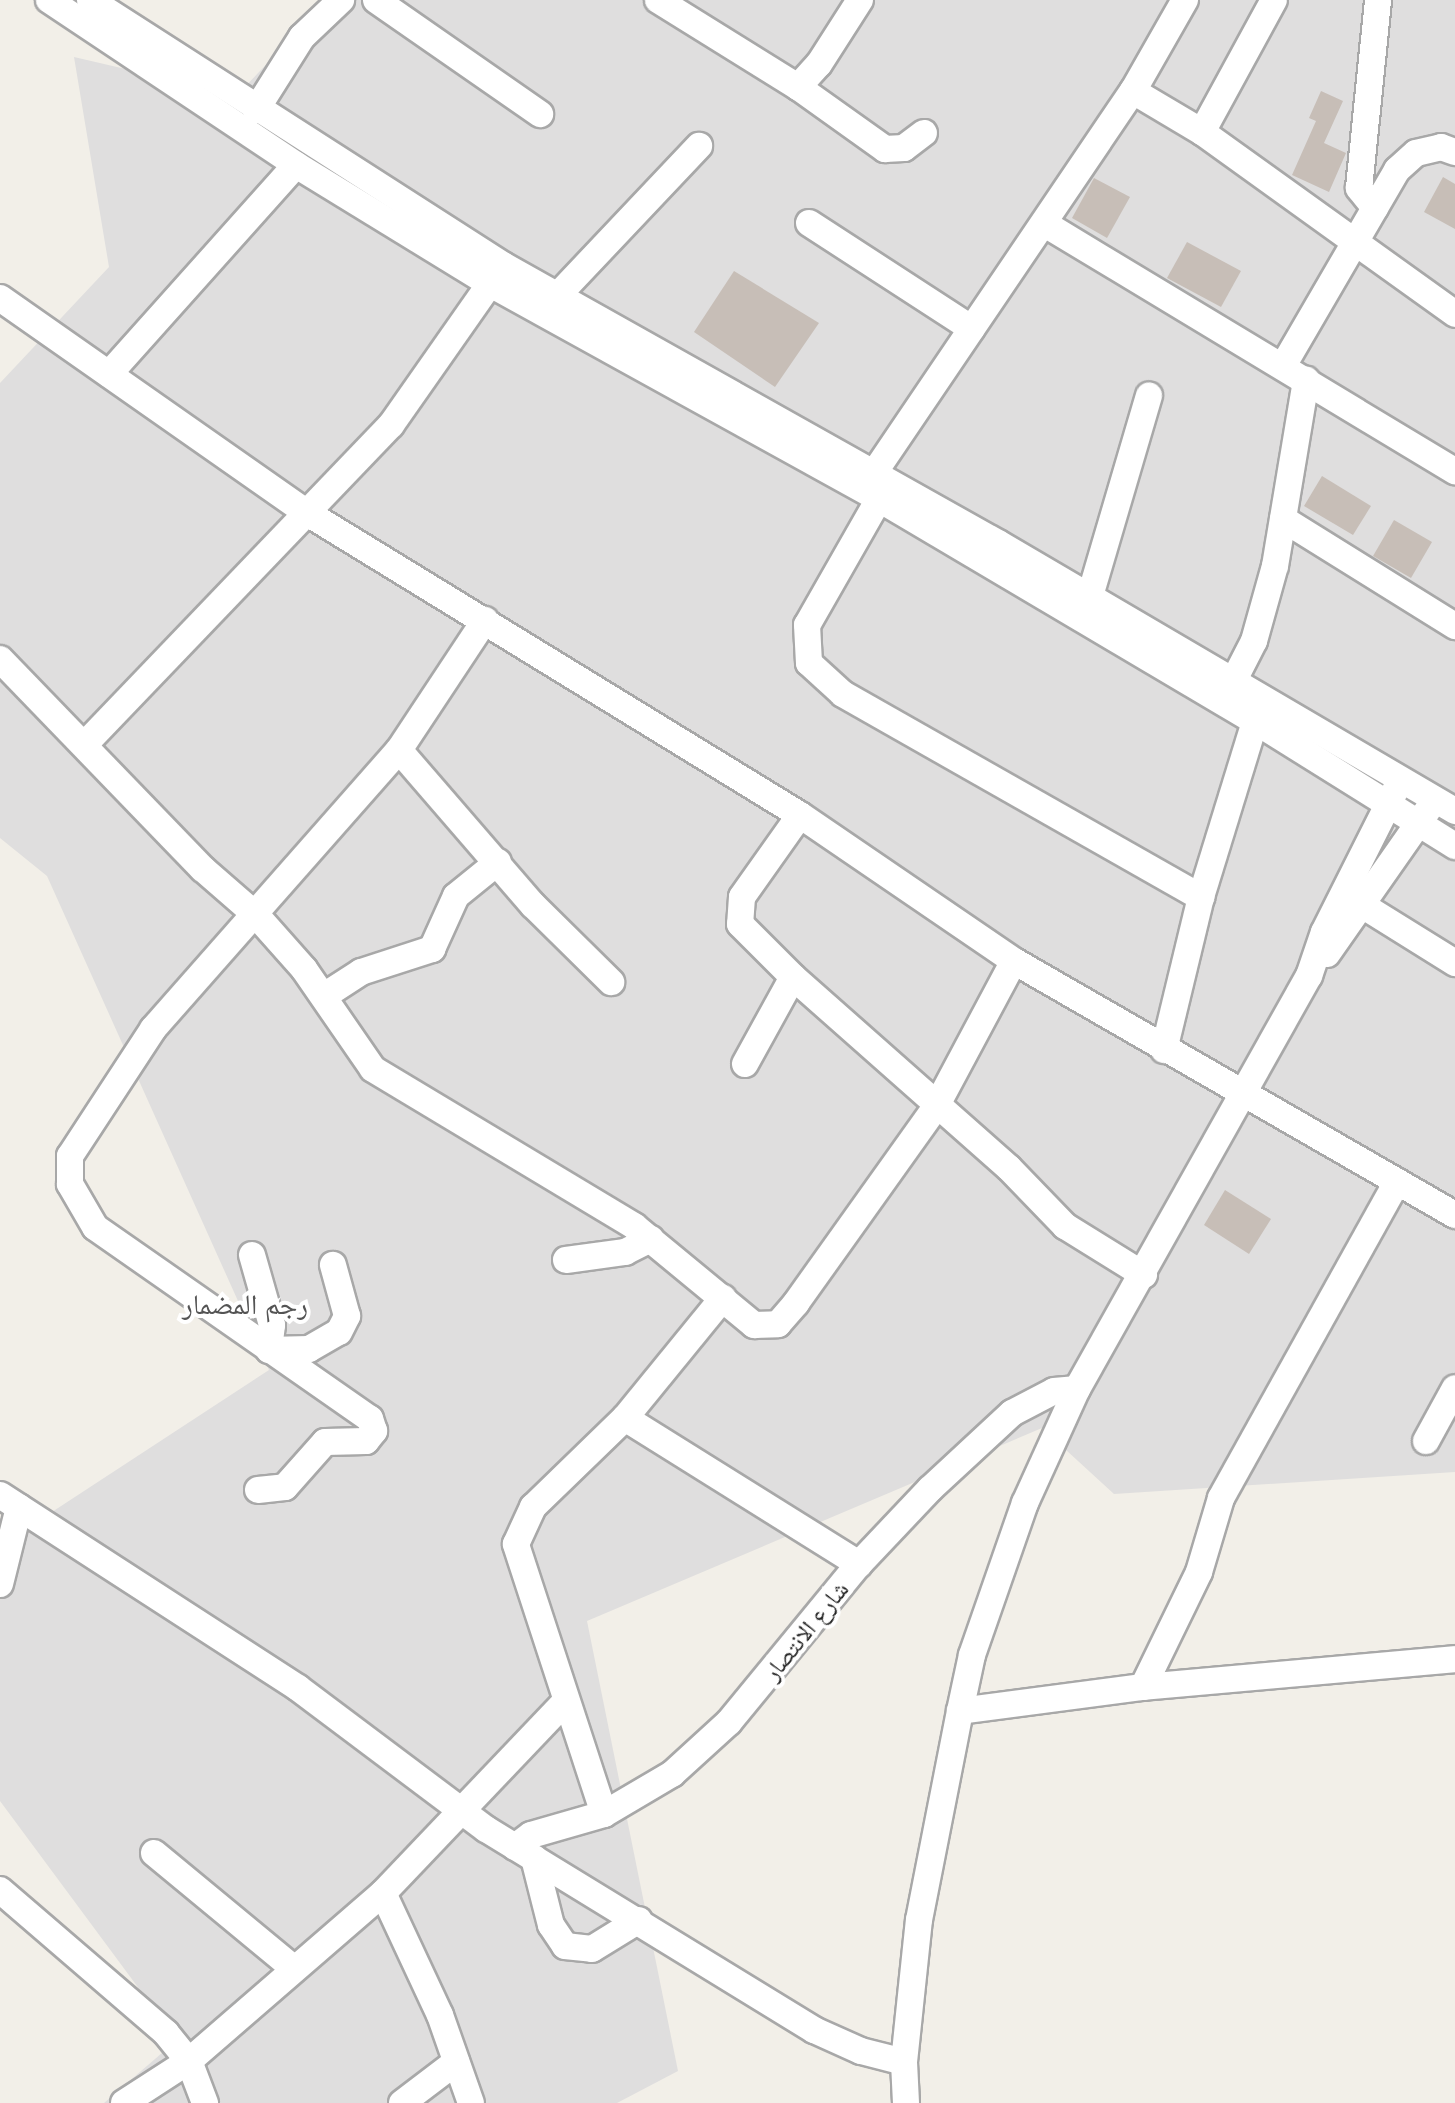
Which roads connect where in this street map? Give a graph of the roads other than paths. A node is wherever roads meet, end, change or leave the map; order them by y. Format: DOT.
graph roads {
  1 [pos="49,0"];
  2 [pos="90,0"];
  3 [pos="341,0"];
  4 [pos="376,0"];
  5 [pos="658,0"];
  6 [pos="860,0"];
  7 [pos="1185,0"];
  8 [pos="1274,0"];
  9 [pos="1378,0"];
  10 [pos="798,87"];
  11 [pos="1133,91"];
  12 [pos="256,110"];
  13 [pos="540,114"];
  14 [pos="1202,132"];
  15 [pos="924,133"];
  16 [pos="699,146"];
  17 [pos="1455,152"];
  18 [pos="296,165"];
  19 [pos="1375,208"];
  20 [pos="809,223"];
  21 [pos="1045,224"];
  22 [pos="1357,246"];
  23 [pos="497,275"];
  24 [pos="559,294"];
  25 [pos="0,298"];
  26 [pos="1455,314"];
  27 [pos="972,329"];
  28 [pos="1283,366"];
  29 [pos="109,374"];
  30 [pos="1306,380"];
  31 [pos="1149,396"];
  32 [pos="1455,471"];
  33 [pos="874,473"];
  34 [pos="879,499"];
  35 [pos="309,514"];
  36 [pos="1283,519"];
  37 [pos="1090,596"];
  38 [pos="485,620"];
  39 [pos="1455,626"];
  40 [pos="0,659"];
  41 [pos="1234,680"];
  42 [pos="11,683"];
  43 [pos="1255,721"];
  44 [pos="85,744"];
  45 [pos="399,750"];
  46 [pos="1395,791"];
  47 [pos="1444,806"];
  48 [pos="800,815"];
  49 [pos="1420,825"];
  50 [pos="1455,846"];
  51 [pos="498,862"];
  52 [pos="1201,897"];
  53 [pos="1362,905"];
  54 [pos="257,916"];
  55 [pos="1014,961"];
  56 [pos="1455,963"];
  57 [pos="1309,976"];
  58 [pos="793,977"];
  59 [pos="611,982"];
  60 [pos="324,996"];
  61 [pos="1164,1050"];
  62 [pos="745,1064"];
  63 [pos="1243,1092"];
  64 [pos="937,1105"];
  65 [pos="1397,1182"];
  66 [pos="1455,1215"];
  67 [pos="651,1239"];
  68 [pos="252,1255"];
  69 [pos="566,1260"];
  70 [pos="333,1265"];
  71 [pos="1144,1275"];
  72 [pos="723,1298"];
  73 [pos="269,1350"];
  74 [pos="1455,1388"];
  75 [pos="1077,1389"];
  76 [pos="625,1418"];
  77 [pos="1426,1441"];
  78 [pos="258,1490"];
  79 [pos="10,1501"];
  80 [pos="859,1564"];
  81 [pos="0,1584"];
  82 [pos="1455,1659"];
  83 [pos="1143,1687"];
  84 [pos="566,1701"];
  85 [pos="960,1711"];
  86 [pos="461,1813"];
  87 [pos="604,1814"];
  88 [pos="525,1852"];
  89 [pos="154,1853"];
  90 [pos="0,1890"];
  91 [pos="383,1893"];
  92 [pos="639,1920"];
  93 [pos="292,1967"];
  94 [pos="189,2061"];
  95 [pos="456,2062"];
  96 [pos="904,2062"];
  97 [pos="124,2103"];
  98 [pos="205,2103"];
  99 [pos="402,2103"];
  100 [pos="471,2103"];
  101 [pos="906,2103"];
  1 -- 18 [label="street"];
  2 -- 12 [label="street"];
  3 -- 12 [label="street"];
  4 -- 13 [label="street"];
  5 -- 10 [label="street"];
  6 -- 10 [label="street"];
  7 -- 11 [label="street"];
  8 -- 14 [label="street"];
  9 -- 19 [label="street"];
  10 -- 15 [label="street"];
  11 -- 14 [label="street"];
  11 -- 21 [label="street"];
  12 -- 23 [label="street"];
  14 -- 22 [label="street"];
  16 -- 24 [label="street"];
  17 -- 19 [label="street"];
  18 -- 23 [label="street"];
  18 -- 29 [label="street"];
  19 -- 22 [label="street"];
  20 -- 27 [label="street"];
  21 -- 27 [label="street"];
  21 -- 28 [label="street"];
  22 -- 26 [label="street"];
  22 -- 28 [label="street"];
  23 -- 24 [label="street"];
  23 -- 34 [label="street"];
  23 -- 35 [label="street"];
  24 -- 33 [label="street"];
  25 -- 29 [label="street"];
  27 -- 33 [label="street"];
  28 -- 30 [label="street"];
  29 -- 35 [label="street"];
  30 -- 32 [label="street"];
  30 -- 36 [label="street"];
  31 -- 37 [label="street"];
  33 -- 37 [label="street"];
  34 -- 43 [label="street"];
  34 -- 52 [label="street"];
  35 -- 38 [label="street"];
  35 -- 44 [label="street"];
  36 -- 39 [label="street"];
  36 -- 41 [label="street"];
  37 -- 41 [label="street"];
  38 -- 45 [label="street"];
  38 -- 48 [label="street"];
  40 -- 42 [label="street"];
  41 -- 46 [label="street"];
  42 -- 44 [label="street"];
  43 -- 46 [label="street"];
  43 -- 52 [label="street"];
  44 -- 54 [label="street"];
  45 -- 51 [label="street"];
  45 -- 54 [label="street"];
  46 -- 47 [label="street"];
  46 -- 49 [label="street"];
  46 -- 57 [label="street"];
  47 -- 49 [label="street"];
  48 -- 55 [label="street"];
  48 -- 58 [label="street"];
  49 -- 50 [label="street"];
  49 -- 53 [label="street"];
  51 -- 59 [label="street"];
  51 -- 60 [label="street"];
  52 -- 61 [label="street"];
  53 -- 56 [label="street"];
  53 -- 57 [label="street"];
  54 -- 60 [label="street"];
  54 -- 73 [label="street"];
  55 -- 61 [label="street"];
  55 -- 64 [label="street"];
  57 -- 63 [label="street"];
  58 -- 62 [label="street"];
  58 -- 64 [label="street"];
  60 -- 67 [label="street"];
  61 -- 63 [label="street"];
  63 -- 65 [label="street"];
  63 -- 71 [label="street"];
  64 -- 71 [label="street"];
  64 -- 72 [label="street"];
  65 -- 66 [label="street"];
  65 -- 83 [label="street"];
  67 -- 69 [label="street"];
  67 -- 72 [label="street"];
  68 -- 73 [label="street"];
  70 -- 73 [label="street"];
  71 -- 75 [label="street"];
  72 -- 76 [label="street"];
  73 -- 78 [label="street"];
  74 -- 77 [label="street"];
  75 -- 80 [label="street, شارع الانتصار"];
  75 -- 85 [label="street"];
  76 -- 80 [label="street"];
  76 -- 84 [label="street"];
  79 -- 81 [label="street"];
  79 -- 86 [label="street"];
  80 -- 87 [label="street, شارع الانتصار"];
  82 -- 83 [label="street"];
  83 -- 85 [label="street"];
  84 -- 86 [label="street"];
  84 -- 87 [label="street"];
  85 -- 96 [label="street"];
  86 -- 88 [label="street"];
  86 -- 91 [label="street"];
  87 -- 88 [label="street, شارع الانتصار"];
  88 -- 92 [label="street"];
  88 -- 92 [label="street"];
  89 -- 93 [label="street"];
  90 -- 94 [label="street"];
  91 -- 93 [label="street"];
  91 -- 95 [label="street"];
  92 -- 96 [label="street"];
  93 -- 94 [label="street"];
  94 -- 97 [label="street"];
  94 -- 98 [label="street"];
  95 -- 99 [label="street"];
  95 -- 100 [label="street"];
  96 -- 101 [label="street"];
}
